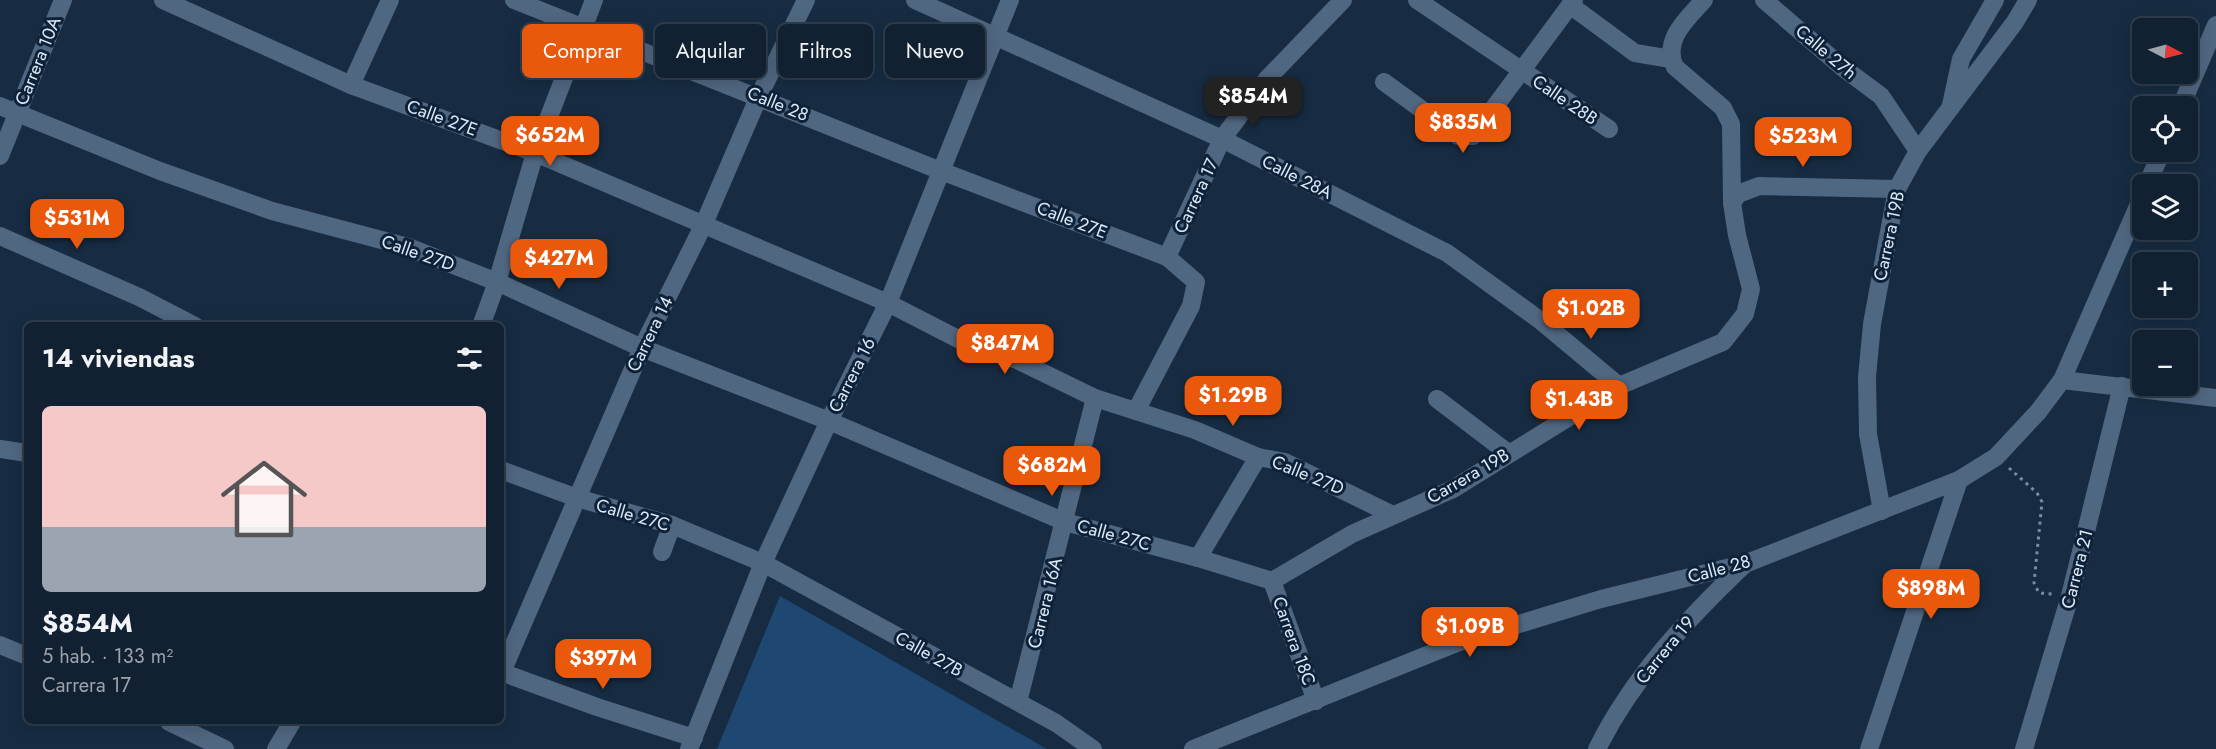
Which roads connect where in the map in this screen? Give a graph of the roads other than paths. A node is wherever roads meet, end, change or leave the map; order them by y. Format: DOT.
graph roads {
  1 [pos="63,0"];
  2 [pos="163,0"];
  3 [pos="390,0"];
  4 [pos="514,0"];
  5 [pos="594,0"];
  6 [pos="806,0"];
  7 [pos="915,0"];
  8 [pos="1010,0"];
  9 [pos="1417,0"];
  10 [pos="1704,0"];
  11 [pos="1764,0"];
  12 [pos="1995,0"];
  13 [pos="2028,0"];
  14 [pos="1338,2"];
  15 [pos="1572,2"];
  16 [pos="572,24"];
  17 [pos="586,24"];
  18 [pos="2216,25"];
  19 [pos="997,36"];
  20 [pos="643,52"];
  21 [pos="1671,59"];
  22 [pos="1521,71"];
  23 [pos="565,78"];
  24 [pos="1384,82"];
  25 [pos="351,85"];
  26 [pos="759,96"];
  27 [pos="2185,96"];
  28 [pos="0,106"];
  29 [pos="1951,107"];
  30 [pos="18,112"];
  31 [pos="1609,129"];
  32 [pos="1222,139"];
  33 [pos="1918,151"];
  34 [pos="535,153"];
  35 [pos="0,156"];
  36 [pos="941,171"];
  37 [pos="1897,189"];
  38 [pos="1732,203"];
  39 [pos="2132,220"];
  40 [pos="703,226"];
  41 [pos="0,236"];
  42 [pos="1167,257"];
  43 [pos="497,282"];
  44 [pos="888,303"];
  45 [pos="187,322"];
  46 [pos="483,322"];
  47 [pos="642,348"];
  48 [pos="2062,380"];
  49 [pos="1619,386"];
  50 [pos="2122,386"];
  51 [pos="1095,398"];
  52 [pos="2216,398"];
  53 [pos="1437,399"];
  54 [pos="1136,411"];
  55 [pos="828,421"];
  56 [pos="0,449"];
  57 [pos="24,453"];
  58 [pos="1508,453"];
  59 [pos="1258,457"];
  60 [pos="504,471"];
  61 [pos="1959,480"];
  62 [pos="576,498"];
  63 [pos="1882,511"];
  64 [pos="1393,515"];
  65 [pos="1065,522"];
  66 [pos="672,525"];
  67 [pos="662,552"];
  68 [pos="1198,558"];
  69 [pos="763,563"];
  70 [pos="1747,563"];
  71 [pos="1272,581"];
  72 [pos="0,645"];
  73 [pos="24,655"];
  74 [pos="504,667"];
  75 [pos="504,673"];
  76 [pos="1316,701"];
  77 [pos="1018,702"];
  78 [pos="173,724"];
  79 [pos="291,724"];
  80 [pos="691,744"];
  81 [pos="225,749"];
  82 [pos="276,749"];
  83 [pos="1093,749"];
  84 [pos="1193,749"];
  85 [pos="1597,749"];
  86 [pos="1869,749"];
  87 [pos="2024,749"];
  1 -- 30 [label="street, Carrera 10A"];
  2 -- 25 [label="street, Calle 27E"];
  3 -- 25 [label="street"];
  4 -- 16 [label="street, Calle 28"];
  5 -- 17 [label="street"];
  6 -- 26 [label="street, Carrera 14"];
  7 -- 19 [label="street, Calle 28A"];
  8 -- 19 [label="street, Carrera 16"];
  9 -- 22 [label="street, Calle 28B"];
  10 -- 21 [label="street"];
  11 -- 33 [label="street, Calle 27h"];
  12 -- 29 [label="street"];
  13 -- 29 [label="street, Carrera 19B"];
  14 -- 32 [label="street, Carrera 17"];
  15 -- 21 [label="street"];
  15 -- 22 [label="street"];
  18 -- 27 [label="street"];
  19 -- 32 [label="street, Calle 28A"];
  19 -- 36 [label="street, Carrera 16"];
  20 -- 26 [label="street, Calle 28"];
  21 -- 38 [label="street, Carrera 19B"];
  22 -- 24 [label="street"];
  22 -- 31 [label="street, Calle 28B"];
  23 -- 34 [label="street"];
  25 -- 34 [label="street, Calle 27E"];
  26 -- 36 [label="street, Calle 28"];
  26 -- 40 [label="street, Carrera 14"];
  28 -- 30 [label="street, Calle 27D"];
  29 -- 33 [label="street, Carrera 19B"];
  30 -- 35 [label="street, Carrera 10A"];
  30 -- 43 [label="street, Calle 27D"];
  32 -- 42 [label="street, Carrera 17"];
  32 -- 49 [label="street, Calle 28A"];
  33 -- 37 [label="street, Carrera 19B"];
  34 -- 40 [label="street, Calle 27E"];
  34 -- 43 [label="street"];
  36 -- 42 [label="street, Calle 27E"];
  36 -- 44 [label="street, Carrera 16"];
  37 -- 38 [label="street"];
  37 -- 63 [label="street, Carrera 19B"];
  38 -- 49 [label="street, Carrera 19B"];
  39 -- 48 [label="street"];
  40 -- 44 [label="street, Calle 27E"];
  40 -- 47 [label="street, Carrera 14"];
  41 -- 45 [label="street"];
  42 -- 54 [label="street, Calle 27E"];
  43 -- 46 [label="street"];
  43 -- 47 [label="street, Calle 27D"];
  44 -- 51 [label="street, Calle 27D"];
  44 -- 55 [label="street, Carrera 16"];
  47 -- 55 [label="street, Calle 27D"];
  47 -- 62 [label="street, Carrera 14"];
  48 -- 50 [label="street"];
  48 -- 61 [label="street, Calle 28"];
  49 -- 58 [label="street, Carrera 19B"];
  50 -- 52 [label="street"];
  50 -- 87 [label="street, Carrera 21"];
  51 -- 54 [label="street, Calle 27D"];
  51 -- 65 [label="street, Carrera 16A"];
  53 -- 58 [label="street"];
  54 -- 59 [label="street, Calle 27D"];
  55 -- 65 [label="street, Calle 27C"];
  55 -- 69 [label="street, Carrera 16"];
  56 -- 57 [label="street"];
  58 -- 64 [label="street, Carrera 19B"];
  59 -- 64 [label="street, Calle 27D"];
  59 -- 68 [label="street"];
  60 -- 62 [label="street, Calle 27C"];
  61 -- 63 [label="street, Calle 28"];
  61 -- 86 [label="street"];
  62 -- 66 [label="street, Calle 27C"];
  62 -- 74 [label="street, Carrera 14"];
  63 -- 70 [label="street, Calle 28"];
  64 -- 71 [label="street, Carrera 19B"];
  65 -- 68 [label="street, Calle 27C"];
  65 -- 77 [label="street, Carrera 16A"];
  66 -- 67 [label="street"];
  66 -- 69 [label="street, Calle 27C"];
  68 -- 71 [label="street, Calle 27C"];
  69 -- 77 [label="street, Calle 27B"];
  69 -- 80 [label="street, Carrera 16"];
  70 -- 76 [label="street, Calle 28"];
  70 -- 85 [label="street, Carrera 19"];
  71 -- 76 [label="street, Carrera 18C"];
  72 -- 73 [label="street"];
  75 -- 80 [label="street"];
  76 -- 84 [label="street, Calle 28"];
  77 -- 83 [label="street, Calle 27B"];
  78 -- 81 [label="street"];
  79 -- 82 [label="street"];
}
